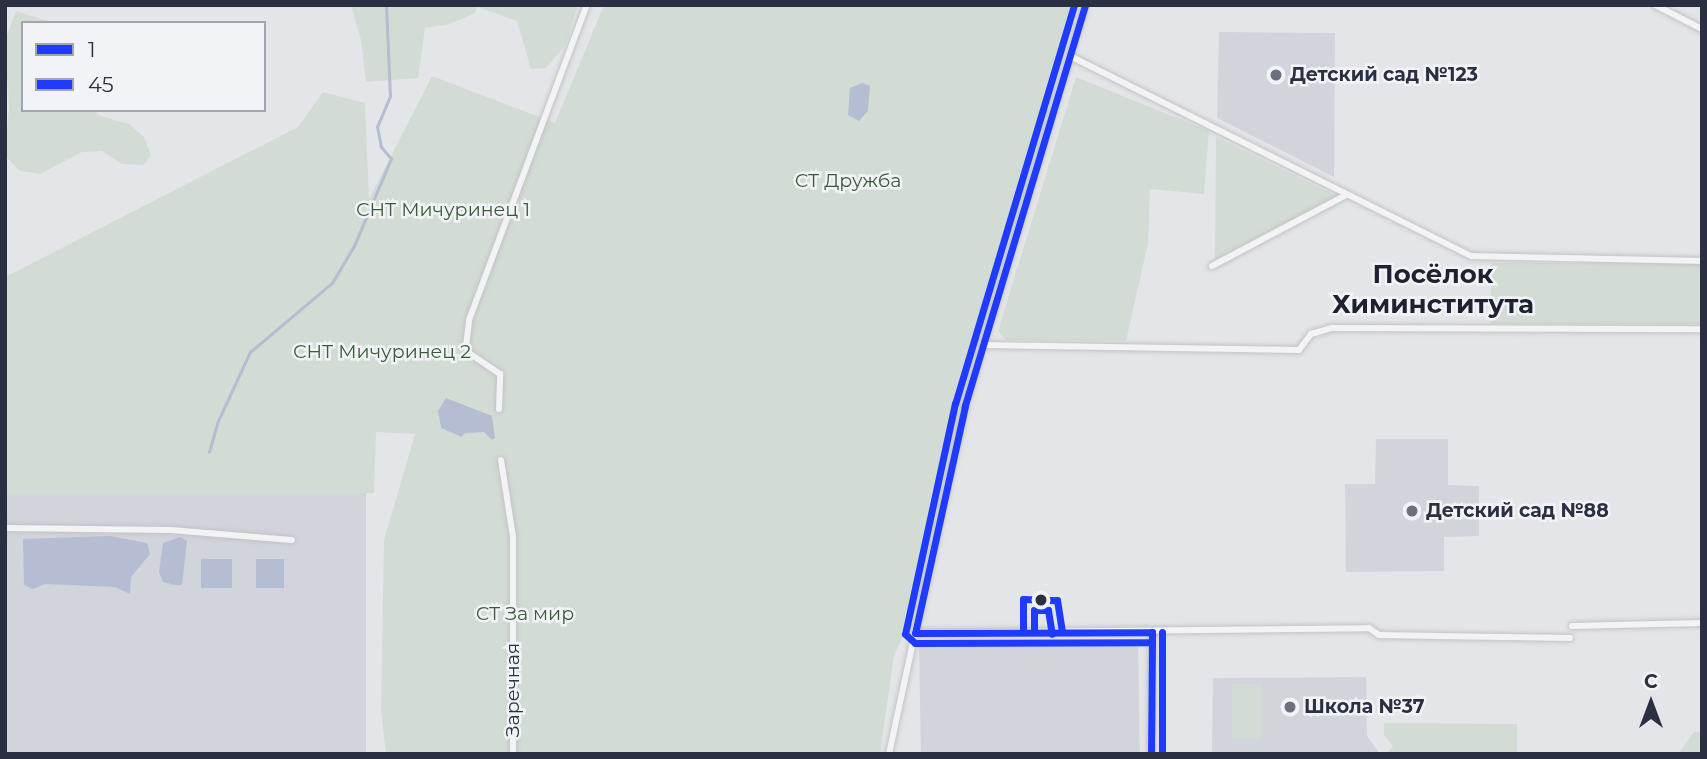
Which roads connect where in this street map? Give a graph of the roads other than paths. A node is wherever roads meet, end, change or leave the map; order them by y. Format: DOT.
graph roads {
  1 [pos="587,5"];
  2 [pos="1085,5"];
  3 [pos="1655,5"];
  4 [pos="1702,30"];
  5 [pos="1070,56"];
  6 [pos="1346,195"];
  7 [pos="1702,261"];
  8 [pos="1212,266"];
  9 [pos="1702,329"];
  10 [pos="983,345"];
  11 [pos="499,409"];
  12 [pos="501,460"];
  13 [pos="5,528"];
  14 [pos="292,540"];
  15 [pos="1702,623"];
  16 [pos="1572,626"];
  17 [pos="1152,632"];
  18 [pos="915,633"];
  19 [pos="1570,638"];
  20 [pos="513,754"];
  21 [pos="889,754"];
  22 [pos="1151,754"];
  1 -- 11 [label="street"];
  2 -- 5 [label="street"];
  3 -- 4 [label="street"];
  5 -- 6 [label="street"];
  5 -- 10 [label="street"];
  6 -- 7 [label="street"];
  6 -- 8 [label="street"];
  9 -- 10 [label="street"];
  10 -- 18 [label="street"];
  12 -- 20 [label="street, Заречная"];
  13 -- 14 [label="street"];
  15 -- 16 [label="street"];
  17 -- 18 [label="street"];
  17 -- 19 [label="street"];
  17 -- 22 [label="street"];
  18 -- 21 [label="street"];
}
